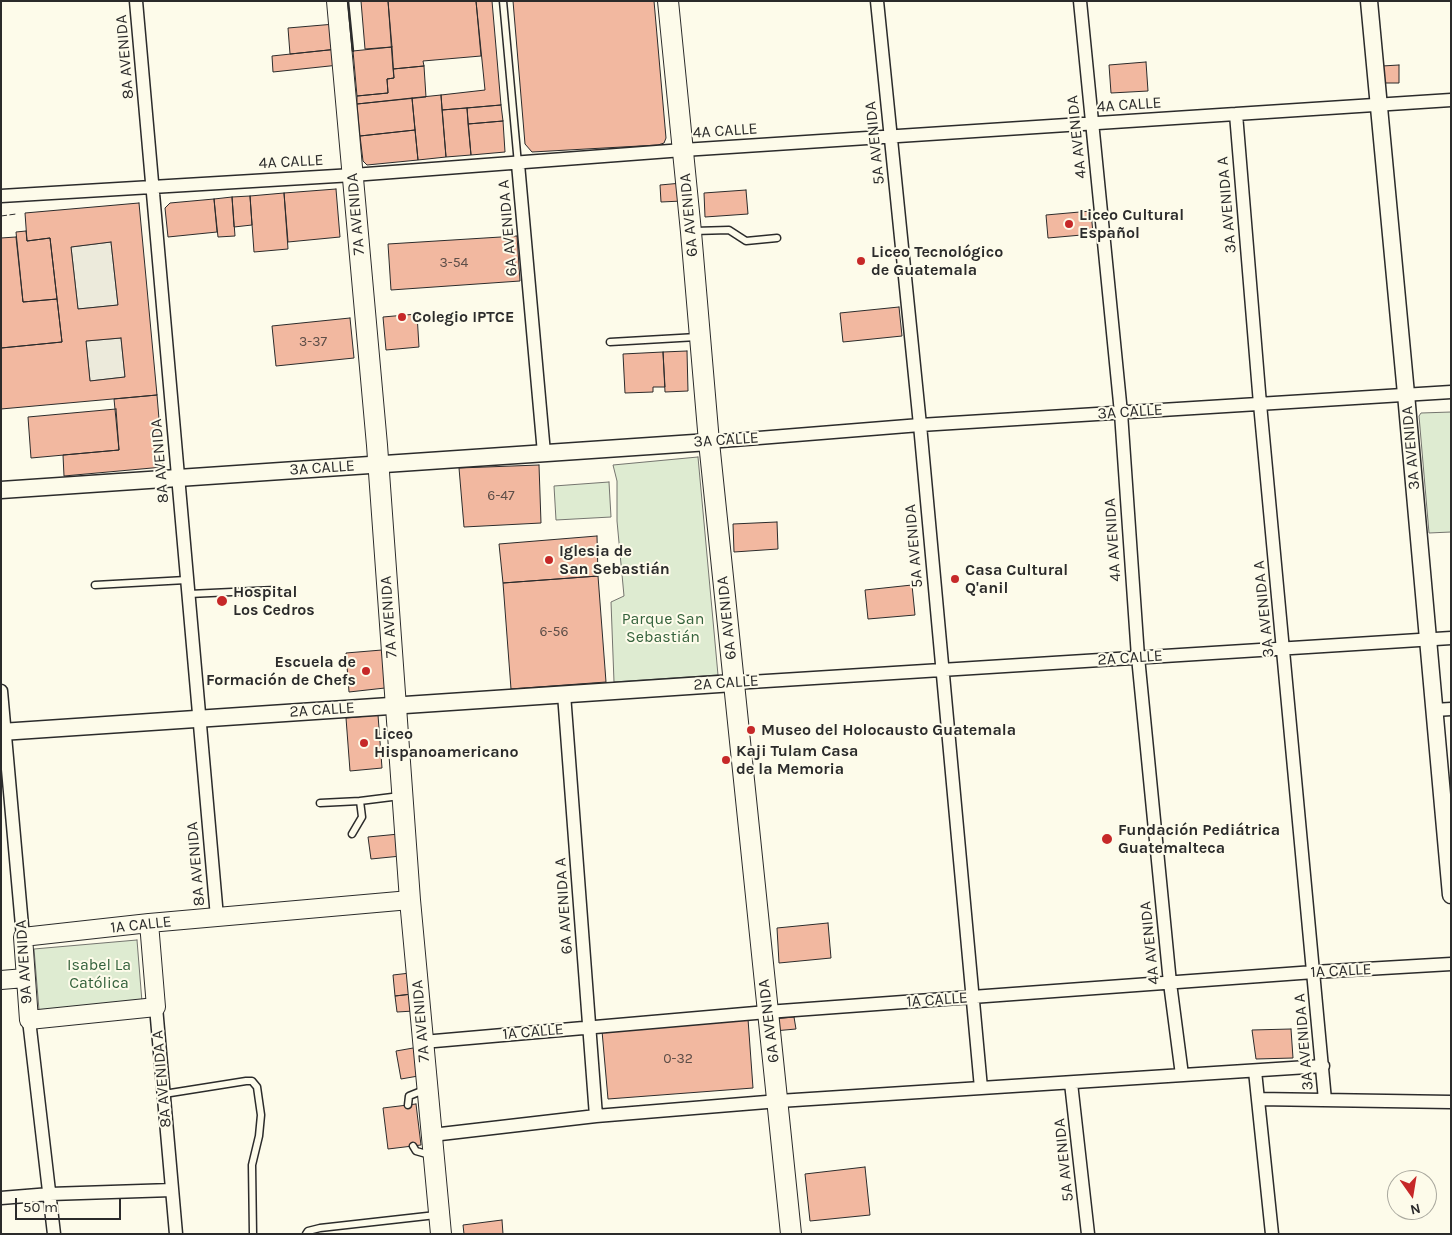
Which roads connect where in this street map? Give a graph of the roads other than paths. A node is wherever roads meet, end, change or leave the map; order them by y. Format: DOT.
graph roads {
  1 [pos="136,1"];
  2 [pos="337,1"];
  3 [pos="504,1"];
  4 [pos="668,1"];
  5 [pos="877,1"];
  6 [pos="1080,1"];
  7 [pos="1369,1"];
  8 [pos="1451,100"];
  9 [pos="1379,104"];
  10 [pos="1236,114"];
  11 [pos="1092,124"];
  12 [pos="890,137"];
  13 [pos="683,150"];
  14 [pos="518,164"];
  15 [pos="353,175"];
  16 [pos="152,187"];
  17 [pos="1,196"];
  18 [pos="691,232"];
  19 [pos="776,238"];
  20 [pos="700,337"];
  21 [pos="610,342"];
  22 [pos="1451,392"];
  23 [pos="1406,394"];
  24 [pos="1260,404"];
  25 [pos="1121,412"];
  26 [pos="920,425"];
  27 [pos="709,442"];
  28 [pos="544,453"];
  29 [pos="378,464"];
  30 [pos="178,478"];
  31 [pos="1,490"];
  32 [pos="186,580"];
  33 [pos="95,585"];
  34 [pos="275,590"];
  35 [pos="189,594"];
  36 [pos="1451,638"];
  37 [pos="1428,639"];
  38 [pos="1284,648"];
  39 [pos="1138,657"];
  40 [pos="941,670"];
  41 [pos="734,683"];
  42 [pos="1,690"];
  43 [pos="564,694"];
  44 [pos="395,705"];
  45 [pos="1451,708"];
  46 [pos="1434,710"];
  47 [pos="200,718"];
  48 [pos="3,732"];
  49 [pos="1446,782"];
  50 [pos="402,796"];
  51 [pos="360,801"];
  52 [pos="320,803"];
  53 [pos="352,834"];
  54 [pos="1451,895"];
  55 [pos="410,900"];
  56 [pos="217,918"];
  57 [pos="149,924"];
  58 [pos="23,937"];
  59 [pos="1451,964"];
  60 [pos="1314,972"];
  61 [pos="25,978"];
  62 [pos="1,980"];
  63 [pos="1170,983"];
  64 [pos="972,998"];
  65 [pos="156,1007"];
  66 [pos="767,1012"];
  67 [pos="29,1020"];
  68 [pos="589,1026"];
  69 [pos="423,1042"];
  70 [pos="1323,1066"];
  71 [pos="1255,1071"];
  72 [pos="1182,1075"];
  73 [pos="1072,1083"];
  74 [pos="981,1088"];
  75 [pos="428,1089"];
  76 [pos="164,1094"];
  77 [pos="1258,1098"];
  78 [pos="1325,1100"];
  79 [pos="778,1101"];
  80 [pos="1451,1102"];
  81 [pos="408,1105"];
  82 [pos="596,1116"];
  83 [pos="432,1134"];
  84 [pos="412,1146"];
  85 [pos="434,1156"];
  86 [pos="172,1190"];
  87 [pos="50,1194"];
  88 [pos="1,1198"];
  89 [pos="440,1224"];
  90 [pos="54,1234"];
  91 [pos="176,1234"];
  92 [pos="253,1234"];
  93 [pos="306,1234"];
  94 [pos="792,1234"];
  95 [pos="1088,1234"];
  96 [pos="1272,1234"];
  1 -- 16 [label="street, 8A AVENIDA"];
  2 -- 15 [label="main road, 7A AVENIDA"];
  3 -- 14 [label="lane, 6A AVENIDA A"];
  4 -- 13 [label="main road, 6A AVENIDA"];
  5 -- 12 [label="street, 5A AVENIDA"];
  6 -- 11 [label="street, 4A AVENIDA"];
  7 -- 9 [label="street, 3A AVENIDA"];
  8 -- 9 [label="street, 4A CALLE"];
  9 -- 10 [label="street, 4A CALLE"];
  9 -- 23 [label="street, 3A AVENIDA"];
  10 -- 11 [label="street, 4A CALLE"];
  10 -- 24 [label="street, 3A AVENIDA A"];
  11 -- 12 [label="street, 4A CALLE"];
  11 -- 25 [label="street, 4A AVENIDA"];
  12 -- 13 [label="street, 4A CALLE"];
  12 -- 26 [label="street, 5A AVENIDA"];
  13 -- 14 [label="street, 4A CALLE"];
  13 -- 18 [label="main road, 6A AVENIDA"];
  14 -- 15 [label="street, 4A CALLE"];
  14 -- 28 [label="street, 6A AVENIDA A"];
  15 -- 16 [label="street, 4A CALLE"];
  15 -- 29 [label="main road, 7A AVENIDA"];
  16 -- 17 [label="street, 4A CALLE"];
  16 -- 30 [label="street, 8A AVENIDA"];
  18 -- 19 [label="lane"];
  18 -- 20 [label="main road, 6A AVENIDA"];
  20 -- 21 [label="lane"];
  20 -- 27 [label="main road, 6A AVENIDA"];
  22 -- 23 [label="street, 3A CALLE"];
  23 -- 24 [label="street, 3A CALLE"];
  23 -- 37 [label="street, 3A AVENIDA"];
  24 -- 25 [label="street, 3A CALLE"];
  24 -- 38 [label="street, 3A AVENIDA A"];
  25 -- 26 [label="street, 3A CALLE"];
  25 -- 39 [label="street, 4A AVENIDA"];
  26 -- 27 [label="street, 3A CALLE"];
  26 -- 40 [label="street, 5A AVENIDA"];
  27 -- 28 [label="street, 3A CALLE"];
  27 -- 41 [label="main road, 6A AVENIDA"];
  28 -- 29 [label="street, 3A CALLE"];
  29 -- 30 [label="street, 3A CALLE"];
  29 -- 44 [label="main road, 7A AVENIDA"];
  30 -- 31 [label="street, 3A CALLE"];
  30 -- 32 [label="street, 8A AVENIDA"];
  32 -- 33 [label="lane"];
  32 -- 35 [label="street, 8A AVENIDA"];
  34 -- 35 [label="lane"];
  35 -- 47 [label="street, 8A AVENIDA"];
  36 -- 37 [label="street, 2A CALLE"];
  37 -- 38 [label="street, 2A CALLE"];
  37 -- 46 [label="street, 3A AVENIDA"];
  38 -- 39 [label="street, 2A CALLE"];
  38 -- 60 [label="street, 3A AVENIDA A"];
  39 -- 40 [label="street, 2A CALLE"];
  39 -- 63 [label="street, 4A AVENIDA"];
  40 -- 41 [label="street, 2A CALLE"];
  40 -- 64 [label="street, 5A AVENIDA"];
  41 -- 43 [label="street, 2A CALLE"];
  41 -- 66 [label="main road, 6A AVENIDA"];
  42 -- 48 [label="street, 9A AVENIDA"];
  43 -- 44 [label="street, 2A CALLE"];
  43 -- 68 [label="street, 6A AVENIDA A"];
  44 -- 47 [label="street, 2A CALLE"];
  44 -- 50 [label="main road, 7A AVENIDA"];
  45 -- 46 [label="street"];
  46 -- 49 [label="street, 3A AVENIDA"];
  47 -- 48 [label="street, 2A CALLE"];
  47 -- 56 [label="street, 8A AVENIDA"];
  48 -- 58 [label="street, 9A AVENIDA"];
  49 -- 54 [label="street, 3A AVENIDA"];
  50 -- 51 [label="lane"];
  50 -- 55 [label="main road, 7A AVENIDA"];
  51 -- 52 [label="lane"];
  51 -- 53 [label="lane"];
  55 -- 56 [label="main road, 1A CALLE"];
  55 -- 69 [label="main road, 7A AVENIDA"];
  56 -- 57 [label="main road, 1A CALLE"];
  57 -- 58 [label="main road, 1A CALLE"];
  57 -- 65 [label="main road, 8A AVENIDA A"];
  58 -- 61 [label="main road, 9A AVENIDA"];
  59 -- 60 [label="street, 1A CALLE"];
  60 -- 63 [label="street, 1A CALLE"];
  60 -- 70 [label="street, 3A AVENIDA A"];
  61 -- 62 [label="main road"];
  61 -- 67 [label="main road, 9A AVENIDA"];
  63 -- 64 [label="street, 1A CALLE"];
  63 -- 72 [label="street, 4A AVENIDA"];
  64 -- 66 [label="street, 1A CALLE"];
  64 -- 74 [label="street, 5A AVENIDA"];
  65 -- 67 [label="main road"];
  65 -- 76 [label="street, 8A AVENIDA A"];
  66 -- 68 [label="street, 1A CALLE"];
  66 -- 79 [label="main road, 6A AVENIDA"];
  67 -- 87 [label="street, 9A AVENIDA"];
  68 -- 69 [label="street, 1A CALLE"];
  68 -- 82 [label="street, 6A AVENIDA A"];
  69 -- 75 [label="main road, 7A AVENIDA"];
  70 -- 71 [label="street"];
  70 -- 78 [label="street, 3A AVENIDA A"];
  71 -- 72 [label="street"];
  71 -- 77 [label="street"];
  72 -- 73 [label="street"];
  73 -- 74 [label="street"];
  73 -- 95 [label="street, 5A AVENIDA"];
  74 -- 79 [label="street"];
  75 -- 81 [label="lane"];
  75 -- 83 [label="main road, 7A AVENIDA"];
  76 -- 86 [label="street, 8A AVENIDA A"];
  76 -- 92 [label="lane"];
  77 -- 78 [label="street"];
  77 -- 96 [label="street"];
  78 -- 80 [label="street"];
  79 -- 82 [label="street"];
  79 -- 94 [label="main road, 6A AVENIDA"];
  82 -- 83 [label="street"];
  83 -- 85 [label="main road, 7A AVENIDA"];
  84 -- 85 [label="lane"];
  85 -- 89 [label="main road, 7A AVENIDA"];
  86 -- 87 [label="street"];
  86 -- 91 [label="street, 8A AVENIDA A"];
  87 -- 88 [label="street"];
  87 -- 90 [label="street, 9A AVENIDA"];
  89 -- 93 [label="lane"];
}
